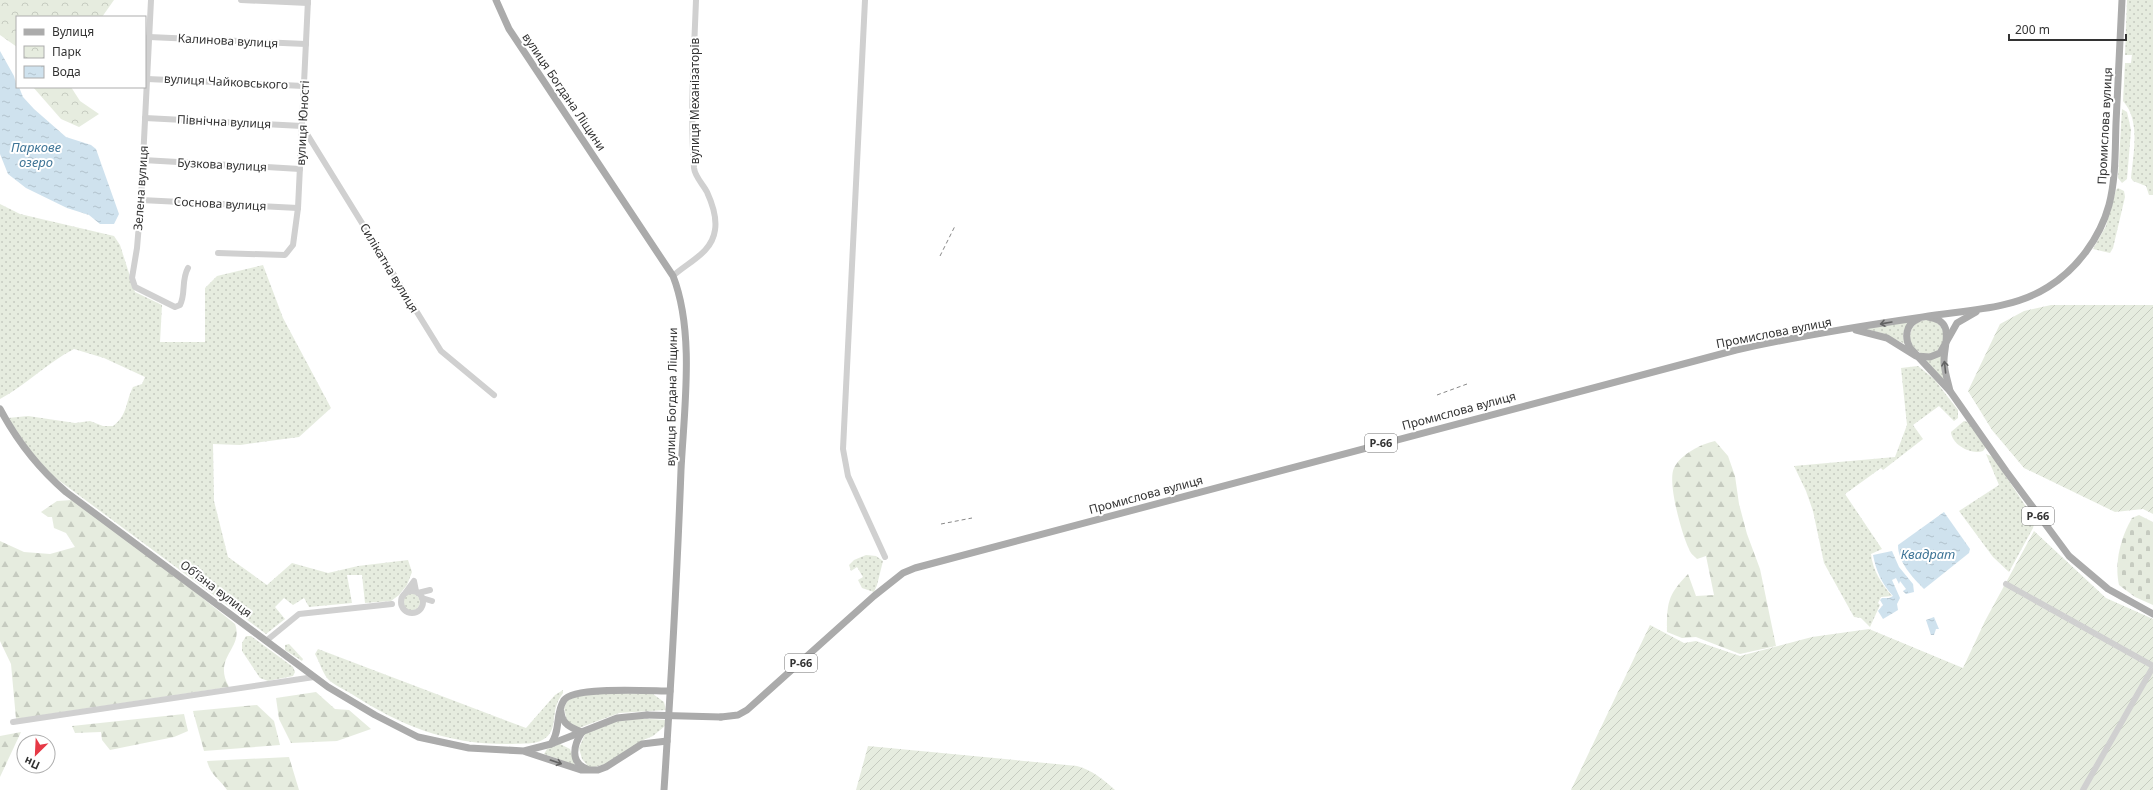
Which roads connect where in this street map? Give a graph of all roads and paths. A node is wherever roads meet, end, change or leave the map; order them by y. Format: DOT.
graph roads {
  1 [pos="151,0"];
  2 [pos="241,0"];
  3 [pos="496,0"];
  4 [pos="696,0"];
  5 [pos="865,0"];
  6 [pos="2122,0"];
  7 [pos="308,1"];
  8 [pos="149,37"];
  9 [pos="306,44"];
  10 [pos="147,78"];
  11 [pos="304,86"];
  12 [pos="145,118"];
  13 [pos="302,126"];
  14 [pos="143,160"];
  15 [pos="300,169"];
  16 [pos="141,200"];
  17 [pos="298,208"];
  18 [pos="218,253"];
  19 [pos="188,268"];
  20 [pos="673,276"];
  21 [pos="1989,307"];
  22 [pos="1923,317"];
  23 [pos="1850,329"];
  24 [pos="1947,342"];
  25 [pos="1916,356"];
  26 [pos="1950,391"];
  27 [pos="494,395"];
  28 [pos="0,409"];
  29 [pos="884,557"];
  30 [pos="2006,584"];
  31 [pos="406,592"];
  32 [pos="420,596"];
  33 [pos="401,598"];
  34 [pos="392,604"];
  35 [pos="403,609"];
  36 [pos="2153,614"];
  37 [pos="266,641"];
  38 [pos="2153,667"];
  39 [pos="314,677"];
  40 [pos="670,692"];
  41 [pos="561,708"];
  42 [pos="14,722"];
  43 [pos="582,732"];
  44 [pos="667,741"];
  45 [pos="551,744"];
  46 [pos="524,751"];
  47 [pos="589,770"];
  48 [pos="664,790"];
  49 [pos="2083,790"];
  1 -- 8 [label="street, Зелена вулиця"];
  2 -- 7 [label="street"];
  3 -- 20 [label="main road, вулиця Богдана Ліщини"];
  4 -- 20 [label="street, вулиця Механізаторів"];
  5 -- 29 [label="street"];
  6 -- 21 [label="main road, Промислова вулиця"];
  7 -- 9 [label="street, вулиця Юності"];
  8 -- 9 [label="street, Калинова вулиця"];
  8 -- 10 [label="street, Зелена вулиця"];
  9 -- 11 [label="street, вулиця Юності"];
  10 -- 11 [label="street, вулиця Чайковського"];
  10 -- 12 [label="street, Зелена вулиця"];
  11 -- 13 [label="street, вулиця Юності"];
  12 -- 13 [label="street, Північна вулиця"];
  12 -- 14 [label="street, Зелена вулиця"];
  13 -- 15 [label="street, вулиця Юності"];
  13 -- 27 [label="street, Силікатна вулиця"];
  14 -- 15 [label="street, Бузкова вулиця"];
  14 -- 16 [label="street, Зелена вулиця"];
  15 -- 17 [label="street, вулиця Юності"];
  16 -- 17 [label="street, Соснова вулиця"];
  16 -- 19 [label="street, Зелена вулиця"];
  17 -- 18 [label="street, вулиця Юності"];
  20 -- 40 [label="main road, вулиця Богдана Ліщини"];
  21 -- 22 [label="main road, Промислова вулиця"];
  21 -- 24 [label="main road, Промислова вулиця"];
  22 -- 23 [label="main road, Промислова вулиця / Р-66, one-way"];
  22 -- 24 [label="main road, Р-66"];
  22 -- 25 [label="main road"];
  23 -- 25 [label="main road, Промислова вулиця / Р-66"];
  23 -- 43 [label="main road, Промислова вулиця / Р-66, bridge"];
  24 -- 25 [label="main road"];
  26 -- 24 [label="main road, Р-66, one-way"];
  25 -- 26 [label="main road, Р-66"];
  26 -- 36 [label="main road, Р-66"];
  28 -- 37 [label="main road, Об’їзна вулиця"];
  30 -- 38 [label="street"];
  31 -- 32 [label="street"];
  31 -- 32 [label="street"];
  31 -- 33 [label="street"];
  32 -- 35 [label="street"];
  33 -- 34 [label="street"];
  33 -- 35 [label="street"];
  34 -- 35 [label="street"];
  34 -- 37 [label="street"];
  37 -- 39 [label="main road, Об’їзна вулиця"];
  38 -- 49 [label="street"];
  39 -- 42 [label="street"];
  39 -- 46 [label="main road, Об’їзна вулиця"];
  40 -- 41 [label="main road"];
  40 -- 44 [label="main road, вулиця Богдана Ліщини"];
  41 -- 43 [label="main road"];
  41 -- 45 [label="main road"];
  43 -- 45 [label="main road"];
  43 -- 47 [label="main road"];
  44 -- 47 [label="main road"];
  44 -- 48 [label="main road"];
  45 -- 46 [label="main road"];
  46 -- 47 [label="main road, one-way"];
}
